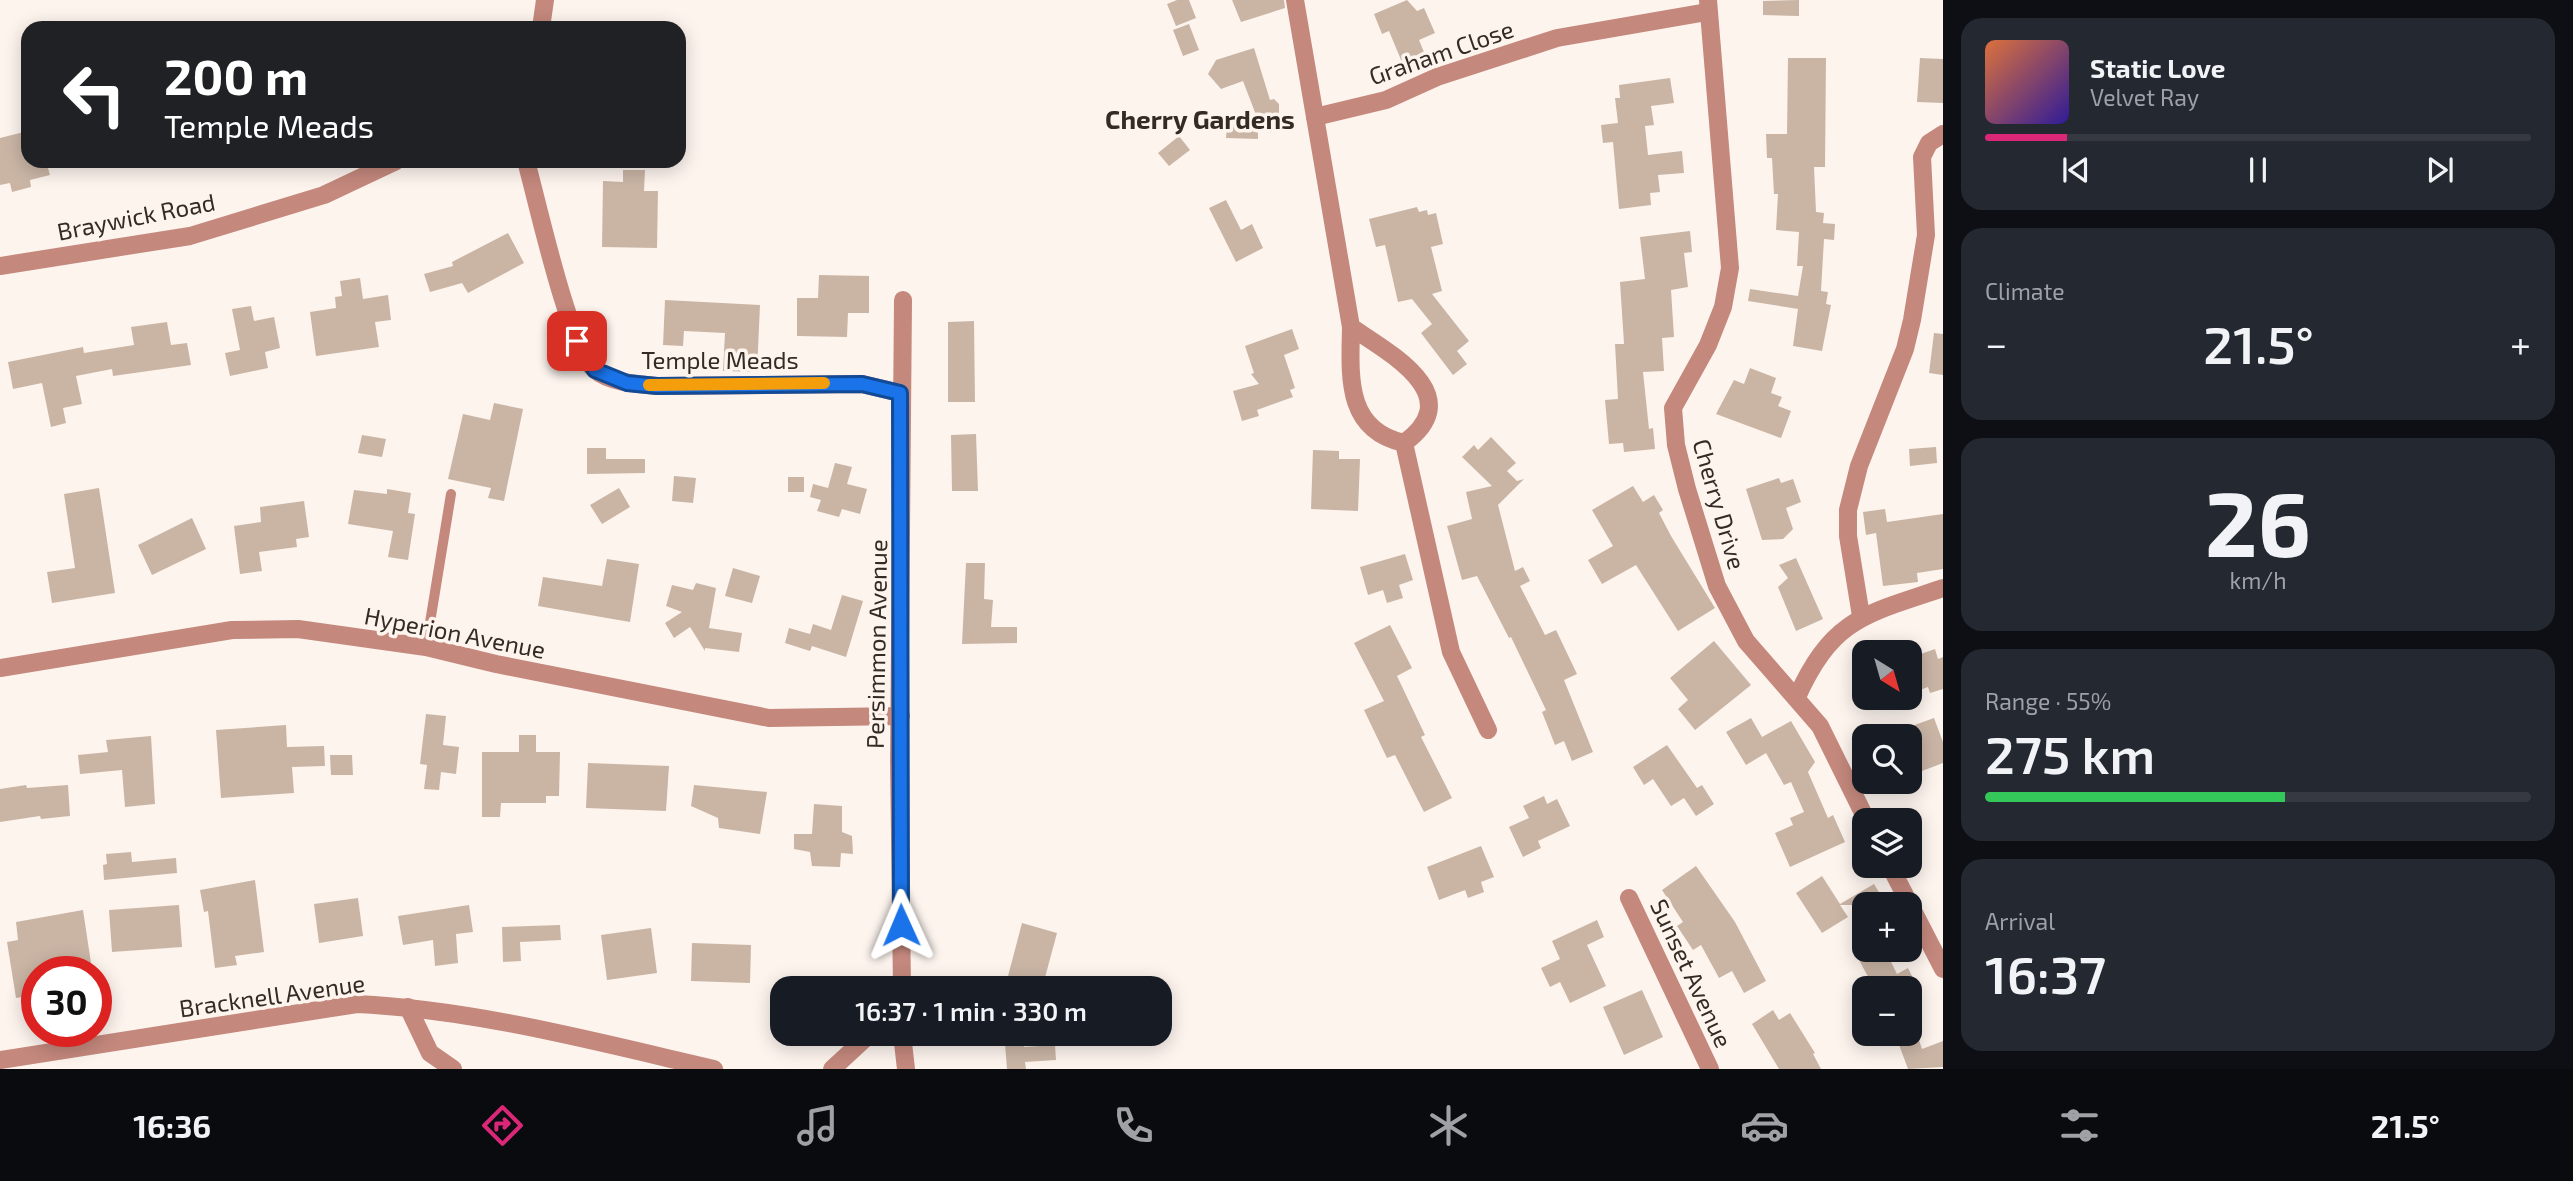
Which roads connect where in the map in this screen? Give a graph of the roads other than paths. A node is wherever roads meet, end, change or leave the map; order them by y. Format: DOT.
graph roads {
  1 [pos="545,0"];
  2 [pos="1295,0"];
  3 [pos="1708,6"];
  4 [pos="542,21"];
  5 [pos="1315,117"];
  6 [pos="1943,134"];
  7 [pos="381,168"];
  8 [pos="528,168"];
  9 [pos="0,266"];
  10 [pos="903,300"];
  11 [pos="1351,327"];
  12 [pos="900,393"];
  13 [pos="1404,443"];
  14 [pos="451,494"];
  15 [pos="1943,588"];
  16 [pos="1861,616"];
  17 [pos="426,647"];
  18 [pos="0,668"];
  19 [pos="1797,697"];
  20 [pos="901,716"];
  21 [pos="1488,730"];
  22 [pos="1861,808"];
  23 [pos="1895,878"];
  24 [pos="1629,898"];
  25 [pos="1943,968"];
  26 [pos="902,976"];
  27 [pos="408,1007"];
  28 [pos="857,1046"];
  29 [pos="903,1046"];
  30 [pos="0,1060"];
  31 [pos="453,1069"];
  32 [pos="714,1069"];
  33 [pos="832,1069"];
  34 [pos="906,1069"];
  35 [pos="1710,1069"];
  1 -- 4 [label="street"];
  2 -- 5 [label="street"];
  3 -- 5 [label="street, Graham Close"];
  3 -- 19 [label="street, Cherry Drive"];
  5 -- 11 [label="street"];
  6 -- 16 [label="street"];
  7 -- 9 [label="street, Braywick Road"];
  8 -- 12 [label="street, Temple Meads"];
  10 -- 12 [label="street, Persimmon Avenue"];
  11 -- 13 [label="street"];
  11 -- 13 [label="street"];
  12 -- 20 [label="street, Persimmon Avenue"];
  13 -- 21 [label="street"];
  14 -- 17 [label="lane"];
  15 -- 16 [label="street"];
  16 -- 19 [label="street"];
  17 -- 18 [label="street, Hyperion Avenue"];
  17 -- 20 [label="street, Hyperion Avenue"];
  19 -- 22 [label="street, Cherry Drive"];
  20 -- 26 [label="street, Persimmon Avenue"];
  23 -- 25 [label="street"];
  24 -- 35 [label="street, Sunset Avenue"];
  27 -- 30 [label="street, Bracknell Avenue"];
  27 -- 31 [label="street"];
  27 -- 32 [label="street, Bracknell Avenue"];
  28 -- 33 [label="street"];
  29 -- 34 [label="street"];
}
